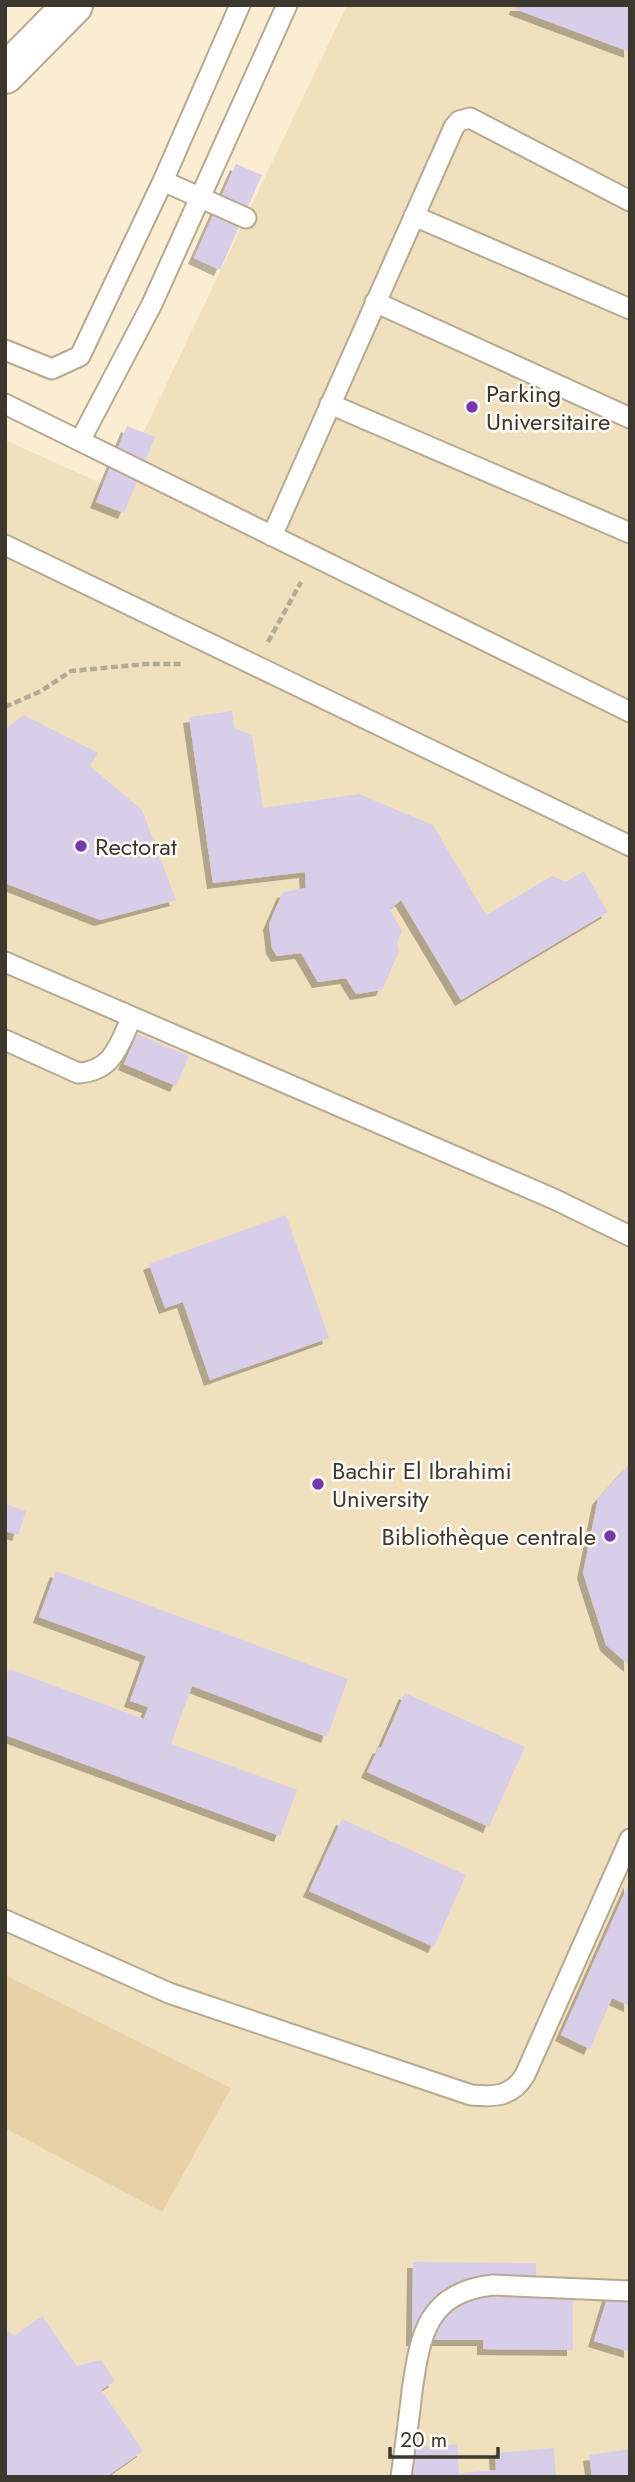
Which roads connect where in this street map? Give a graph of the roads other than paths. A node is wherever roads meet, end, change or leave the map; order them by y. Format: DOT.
graph roads {
  1 [pos="73,5"];
  2 [pos="240,5"];
  3 [pos="287,5"];
  4 [pos="5,74"];
  5 [pos="163,181"];
  6 [pos="200,197"];
  7 [pos="630,201"];
  8 [pos="414,216"];
  9 [pos="246,218"];
  10 [pos="375,302"];
  11 [pos="630,309"];
  12 [pos="5,350"];
  13 [pos="5,404"];
  14 [pos="330,404"];
  15 [pos="630,418"];
  16 [pos="80,441"];
  17 [pos="630,533"];
  18 [pos="272,536"];
  19 [pos="5,545"];
  20 [pos="630,712"];
  21 [pos="630,846"];
  22 [pos="5,962"];
  23 [pos="132,1017"];
  24 [pos="5,1040"];
  25 [pos="630,1236"];
  26 [pos="630,1839"];
  27 [pos="5,1920"];
  28 [pos="630,2291"];
  29 [pos="401,2477"];
  1 -- 4 [label="main road"];
  2 -- 5 [label="lane"];
  3 -- 6 [label="lane"];
  5 -- 6 [label="lane"];
  5 -- 12 [label="lane"];
  6 -- 9 [label="lane"];
  6 -- 16 [label="lane"];
  7 -- 8 [label="lane"];
  8 -- 10 [label="lane"];
  8 -- 11 [label="lane"];
  10 -- 14 [label="lane"];
  10 -- 15 [label="lane"];
  13 -- 16 [label="lane"];
  14 -- 17 [label="lane"];
  14 -- 18 [label="lane"];
  16 -- 18 [label="lane"];
  18 -- 20 [label="lane"];
  19 -- 21 [label="lane"];
  22 -- 23 [label="lane"];
  23 -- 24 [label="lane"];
  23 -- 25 [label="lane"];
  26 -- 27 [label="lane"];
  28 -- 29 [label="lane"];
}
